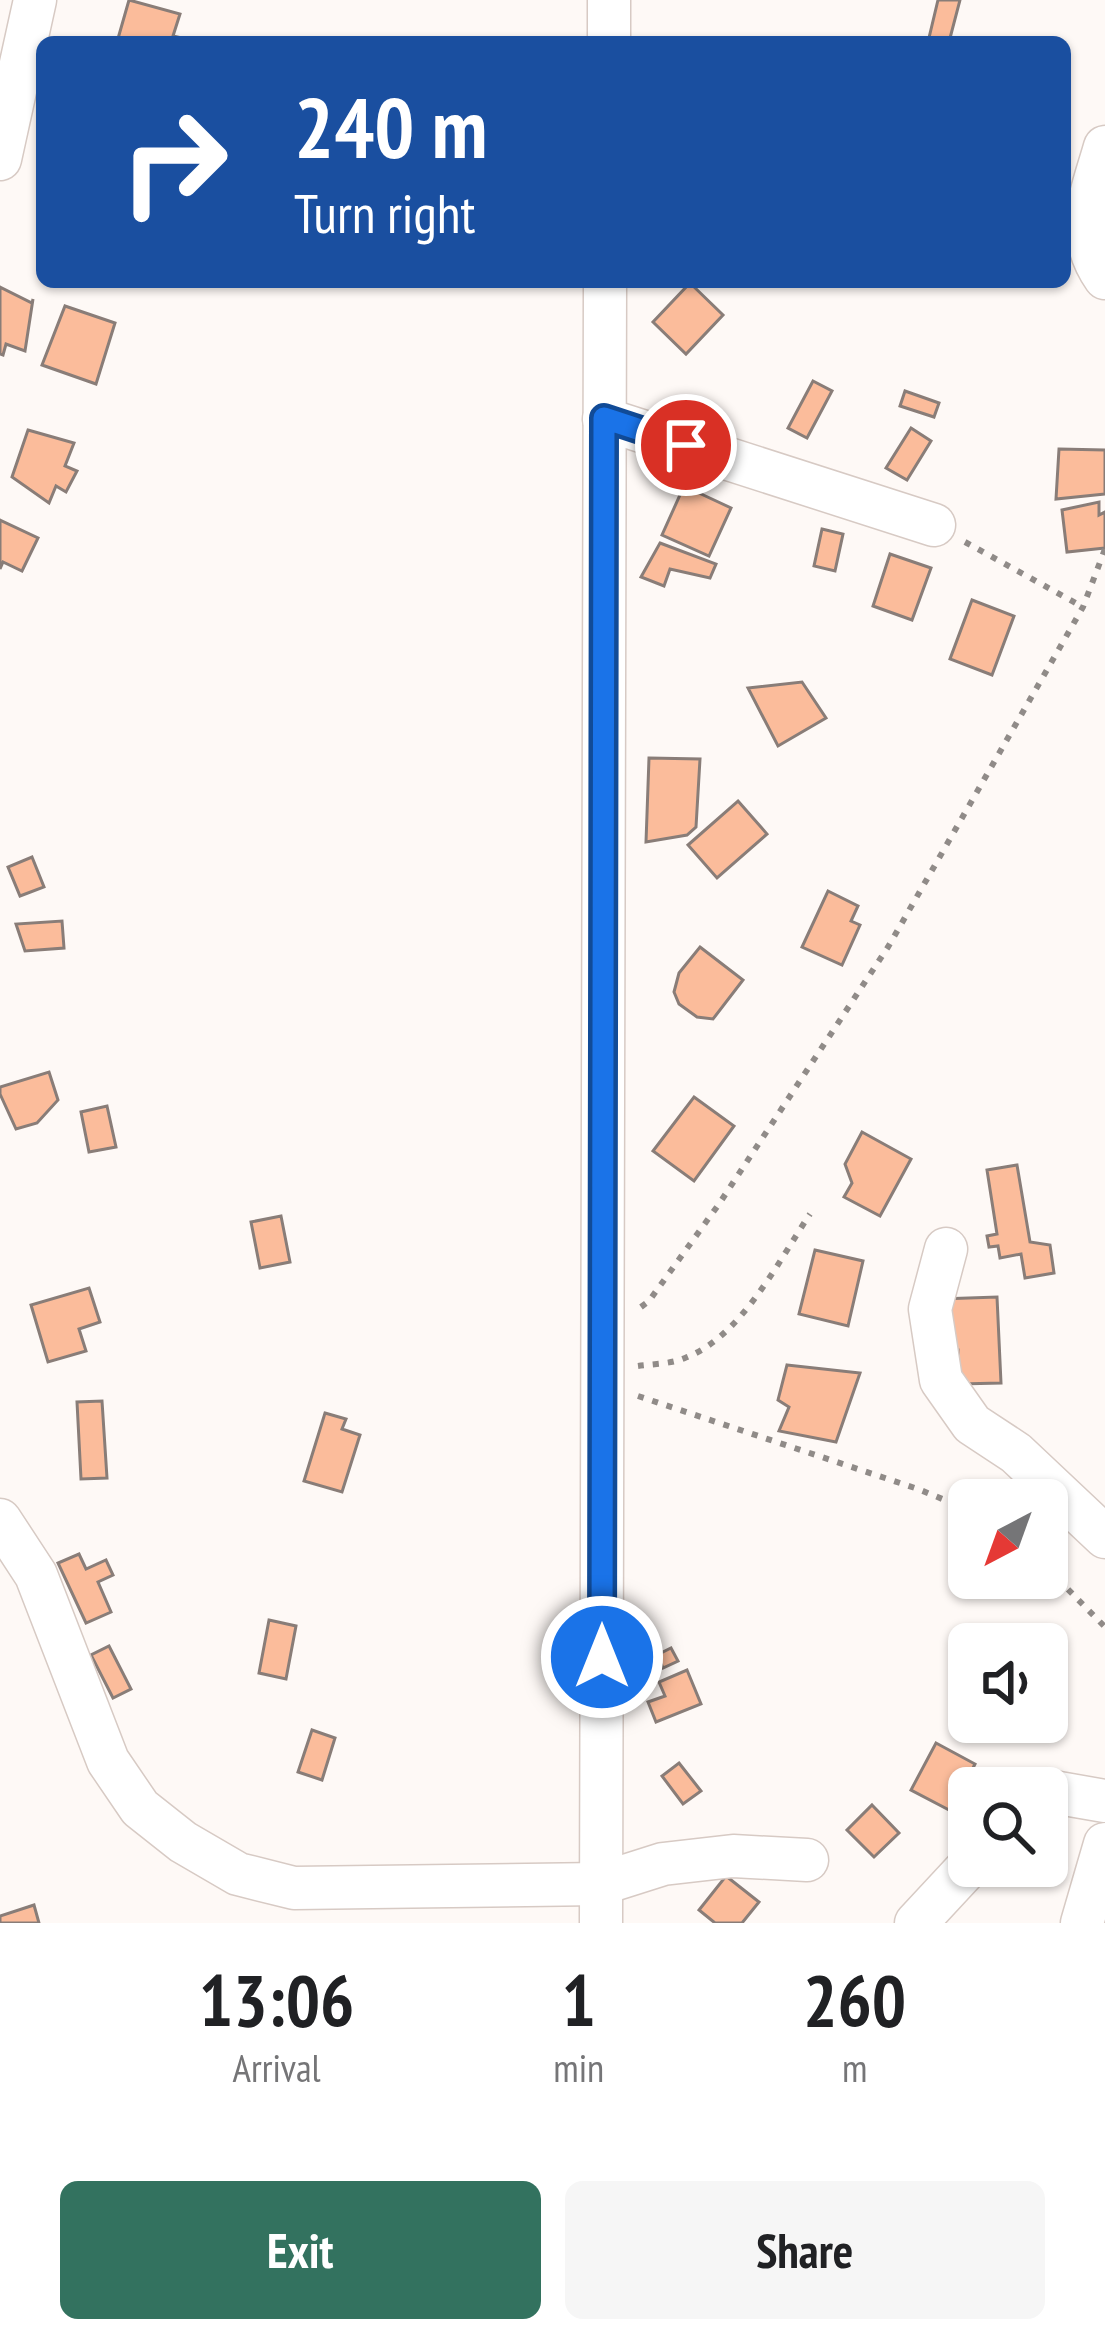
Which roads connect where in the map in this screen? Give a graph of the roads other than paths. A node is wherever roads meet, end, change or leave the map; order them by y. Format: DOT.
graph roads {
  1 [pos="35,0"];
  2 [pos="609,0"];
  3 [pos="609,36"];
  4 [pos="1105,147"];
  5 [pos="0,159"];
  6 [pos="1095,213"];
  7 [pos="1105,278"];
  8 [pos="605,288"];
  9 [pos="604,418"];
  10 [pos="934,525"];
  11 [pos="946,1250"];
  12 [pos="0,1520"];
  13 [pos="1105,1537"];
  14 [pos="1068,1795"];
  15 [pos="1105,1801"];
  16 [pos="807,1860"];
  17 [pos="1101,1869"];
  18 [pos="949,1887"];
  19 [pos="600,1903"];
  20 [pos="916,1923"];
  21 [pos="1082,1923"];
  1 -- 5 [label="street"];
  2 -- 3 [label="street"];
  4 -- 6 [label="street"];
  6 -- 7 [label="street"];
  8 -- 9 [label="street"];
  9 -- 10 [label="street"];
  9 -- 19 [label="street"];
  11 -- 13 [label="street"];
  12 -- 19 [label="street"];
  14 -- 15 [label="street"];
  16 -- 19 [label="street"];
  17 -- 21 [label="street"];
  18 -- 20 [label="street"];
}
